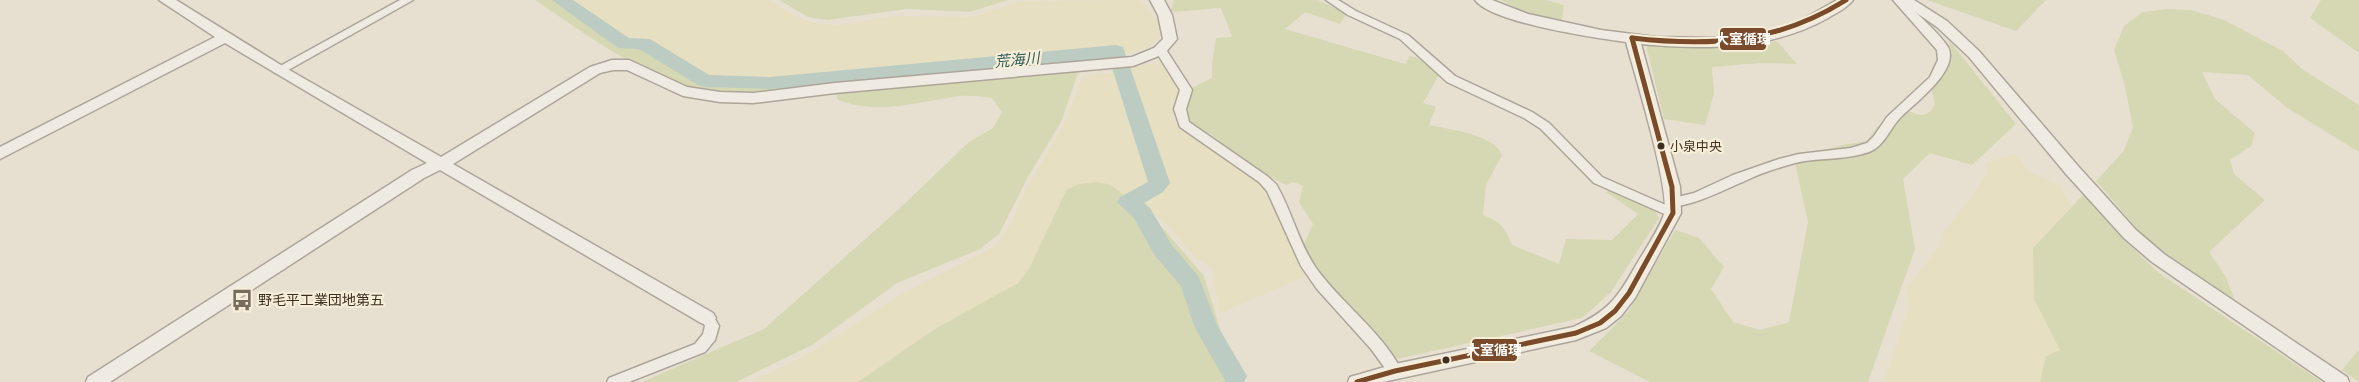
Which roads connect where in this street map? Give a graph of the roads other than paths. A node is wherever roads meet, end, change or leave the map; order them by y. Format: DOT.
graph roads {
  1 [pos="166,0"];
  2 [pos="408,0"];
  3 [pos="1157,0"];
  4 [pos="1330,0"];
  5 [pos="1482,0"];
  6 [pos="1846,0"];
  7 [pos="1898,0"];
  8 [pos="1905,0"];
  9 [pos="225,37"];
  10 [pos="1632,38"];
  11 [pos="1161,50"];
  12 [pos="279,70"];
  13 [pos="0,154"];
  14 [pos="439,163"];
  15 [pos="1673,208"];
  16 [pos="707,318"];
  17 [pos="1395,371"];
  18 [pos="95,382"];
  19 [pos="614,382"];
  20 [pos="1357,382"];
  21 [pos="2340,382"];
  1 -- 9 [label="street"];
  2 -- 12 [label="street"];
  3 -- 11 [label="street"];
  4 -- 15 [label="street"];
  5 -- 10 [label="street"];
  6 -- 10 [label="street"];
  7 -- 15 [label="street"];
  8 -- 21 [label="street"];
  9 -- 12 [label="street"];
  9 -- 13 [label="street"];
  10 -- 15 [label="street"];
  11 -- 14 [label="street"];
  11 -- 17 [label="street"];
  12 -- 14 [label="street"];
  14 -- 16 [label="street"];
  14 -- 18 [label="street"];
  15 -- 17 [label="street"];
  16 -- 19 [label="street"];
  17 -- 20 [label="street"];
}
